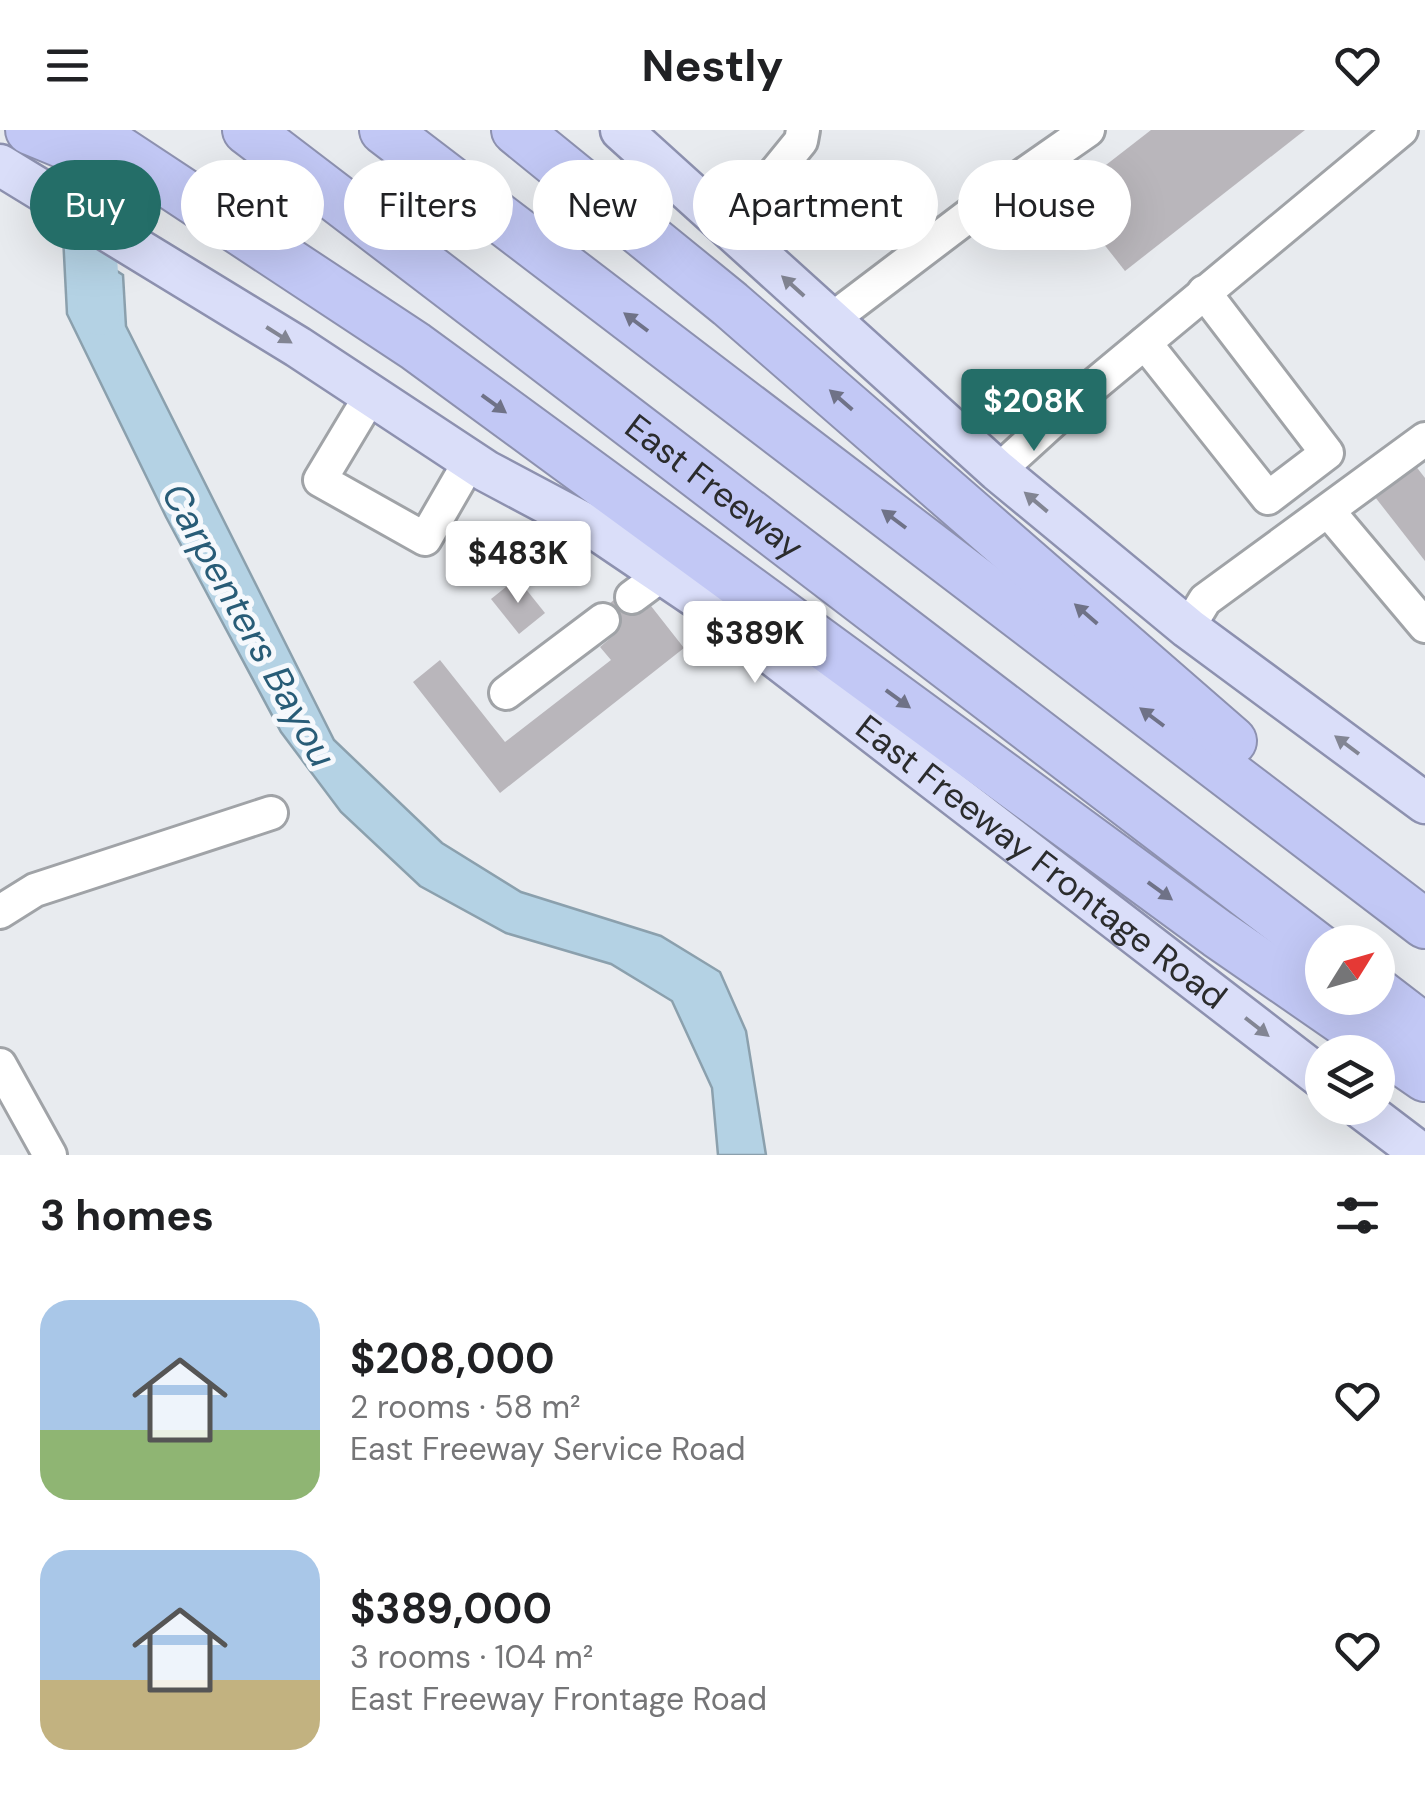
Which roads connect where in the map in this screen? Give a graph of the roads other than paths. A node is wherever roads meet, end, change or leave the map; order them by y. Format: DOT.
graph roads {
  1 [pos="88,130"];
  2 [pos="247,130"];
  3 [pos="384,130"];
  4 [pos="516,130"];
  5 [pos="621,130"];
  6 [pos="803,130"];
  7 [pos="1088,130"];
  8 [pos="1401,130"];
  9 [pos="14,156"];
  10 [pos="786,160"];
  11 [pos="693,195"];
  12 [pos="753,250"];
  13 [pos="285,258"];
  14 [pos="1204,292"];
  15 [pos="831,320"];
  16 [pos="1145,343"];
  17 [pos="371,395"];
  18 [pos="1425,439"];
  19 [pos="470,461"];
  20 [pos="998,470"];
  21 [pos="1329,512"];
  22 [pos="602,620"];
  23 [pos="1425,626"];
  24 [pos="1188,628"];
  25 [pos="506,692"];
  26 [pos="1425,803"];
  27 [pos="271,813"];
  28 [pos="1425,906"];
  29 [pos="0,912"];
  30 [pos="1425,924"];
  31 [pos="1305,938"];
  32 [pos="1395,1006"];
  33 [pos="1425,1029"];
  34 [pos="0,1065"];
  35 [pos="1305,1065"];
  36 [pos="1425,1077"];
  37 [pos="1384,1125"];
  38 [pos="50,1155"];
  39 [pos="1423,1155"];
  1 -- 13 [label="highway"];
  2 -- 31 [label="highway, East Freeway"];
  30 -- 3 [label="highway, one-way"];
  28 -- 4 [label="highway, one-way"];
  5 -- 11 [label="main road"];
  6 -- 10 [label="street"];
  7 -- 15 [label="street"];
  8 -- 14 [label="street"];
  9 -- 13 [label="highway"];
  9 -- 17 [label="main road, East Freeway Frontage Road, one-way"];
  15 -- 12 [label="main road, one-way"];
  13 -- 36 [label="highway, one-way"];
  14 -- 16 [label="street"];
  14 -- 16 [label="street"];
  15 -- 20 [label="main road"];
  16 -- 20 [label="street"];
  17 -- 19 [label="main road, East Freeway Frontage Road"];
  17 -- 19 [label="street"];
  18 -- 21 [label="street"];
  19 -- 35 [label="main road, East Freeway Frontage Road, one-way"];
  24 -- 20 [label="main road, one-way"];
  21 -- 23 [label="street"];
  21 -- 24 [label="street"];
  22 -- 25 [label="street"];
  26 -- 24 [label="main road, one-way"];
  27 -- 29 [label="street"];
  32 -- 33 [label="highway"];
  34 -- 38 [label="street"];
  37 -- 39 [label="main road"];
}
